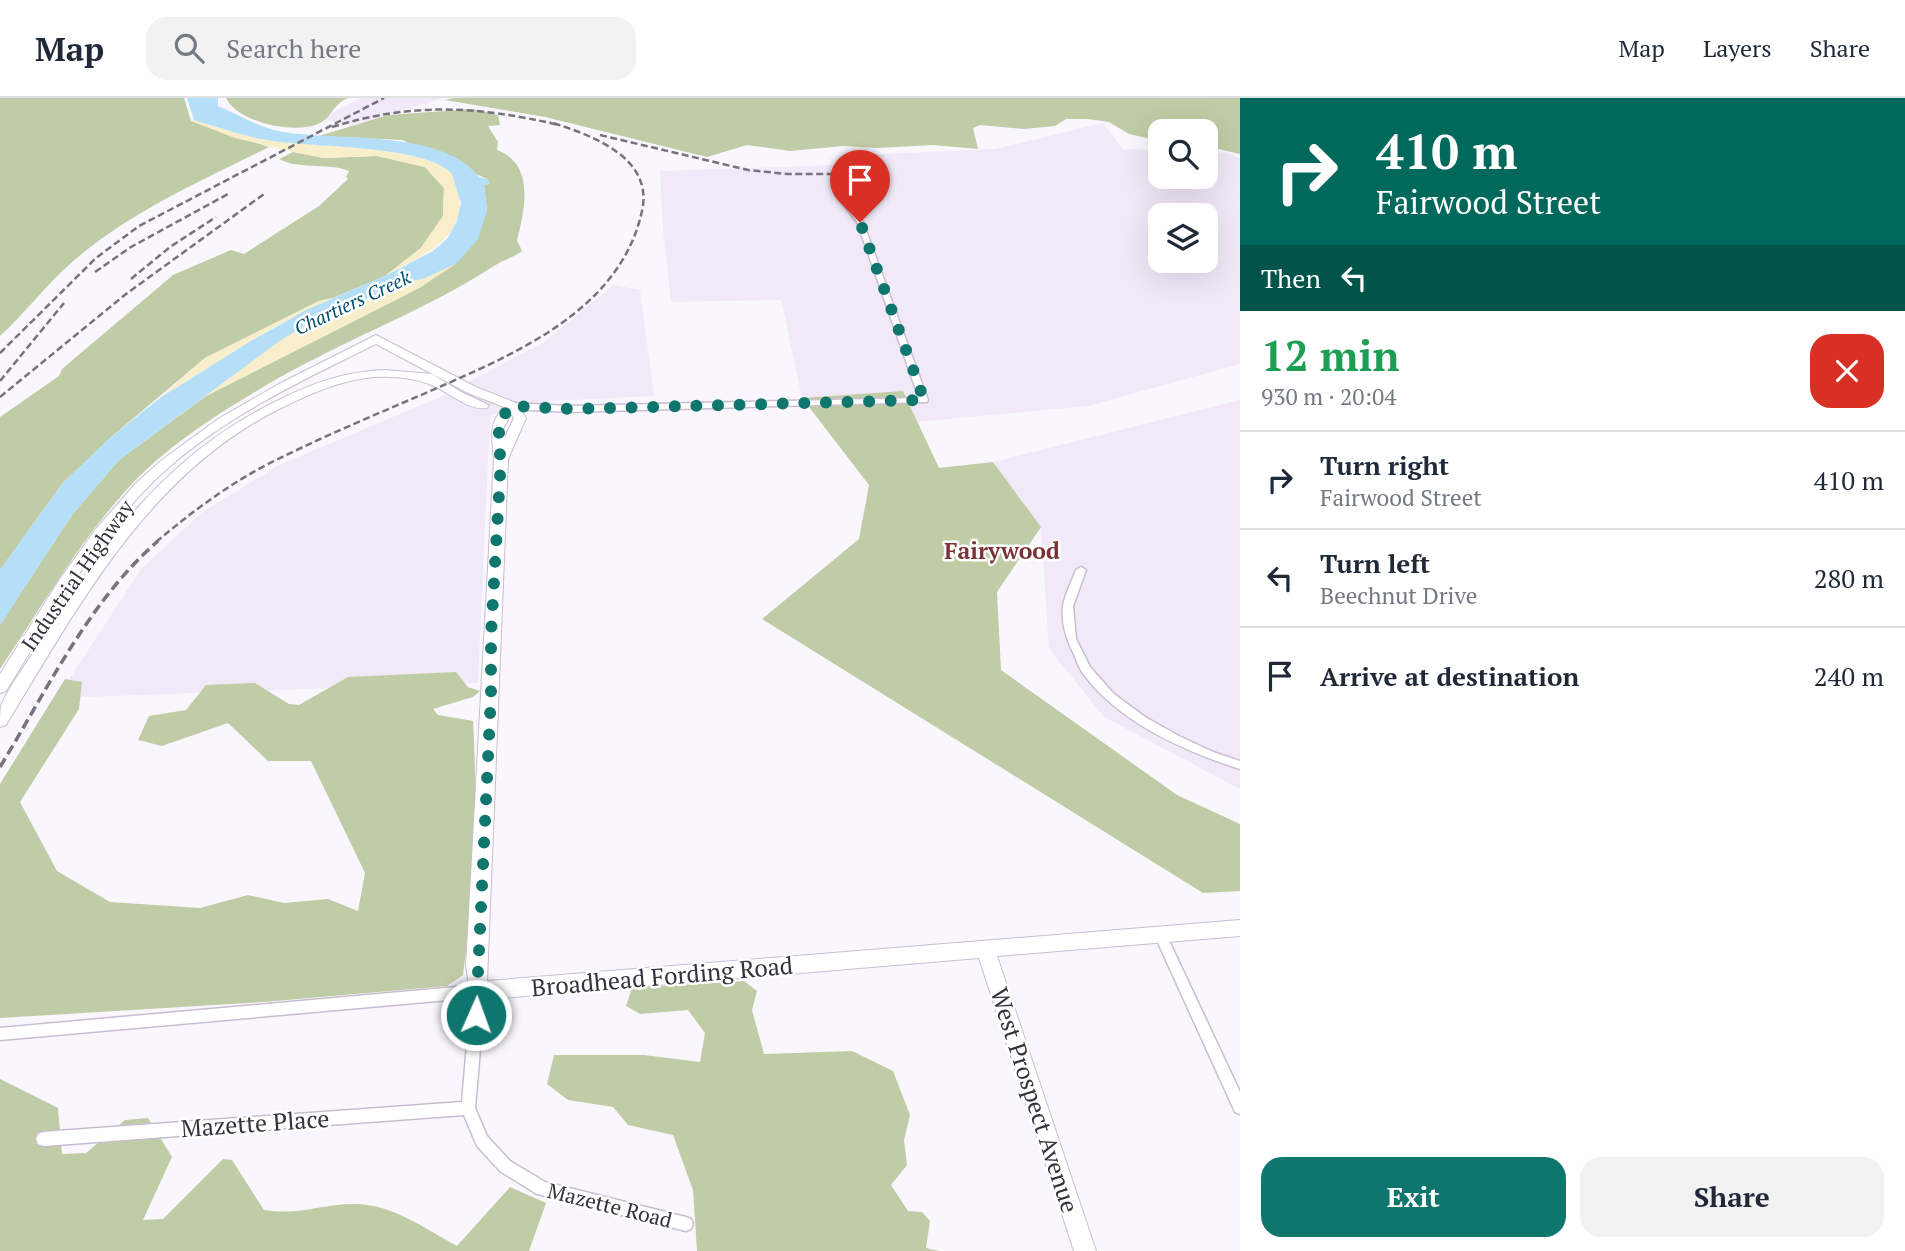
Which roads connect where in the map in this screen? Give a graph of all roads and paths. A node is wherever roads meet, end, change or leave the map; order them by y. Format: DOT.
graph roads {
  1 [pos="843,200"];
  2 [pos="372,341"];
  3 [pos="437,383"];
  4 [pos="512,406"];
  5 [pos="1081,570"];
  6 [pos="0,687"];
  7 [pos="0,721"];
  8 [pos="1240,765"];
  9 [pos="1240,928"];
  10 [pos="1160,934"];
  11 [pos="985,948"];
  12 [pos="478,992"];
  13 [pos="0,1034"];
  14 [pos="1240,1107"];
  15 [pos="468,1108"];
  16 [pos="43,1139"];
  17 [pos="686,1224"];
  18 [pos="1085,1251"];
  1 -- 4 [label="street"];
  2 -- 3 [label="street"];
  2 -- 4 [label="street"];
  2 -- 6 [label="street, Industrial Highway"];
  3 -- 4 [label="street"];
  3 -- 7 [label="street, Industrial Highway"];
  4 -- 12 [label="street, Mazette Road"];
  5 -- 8 [label="street"];
  9 -- 10 [label="street, Broadhead Fording Road"];
  10 -- 11 [label="street, Broadhead Fording Road"];
  10 -- 14 [label="street"];
  11 -- 12 [label="street, Broadhead Fording Road"];
  11 -- 18 [label="street, West Prospect Avenue"];
  12 -- 13 [label="street, Broadhead Fording Road"];
  12 -- 15 [label="street, Mazette Road"];
  15 -- 16 [label="street, Mazette Place"];
  15 -- 17 [label="street, Mazette Road"];
}
